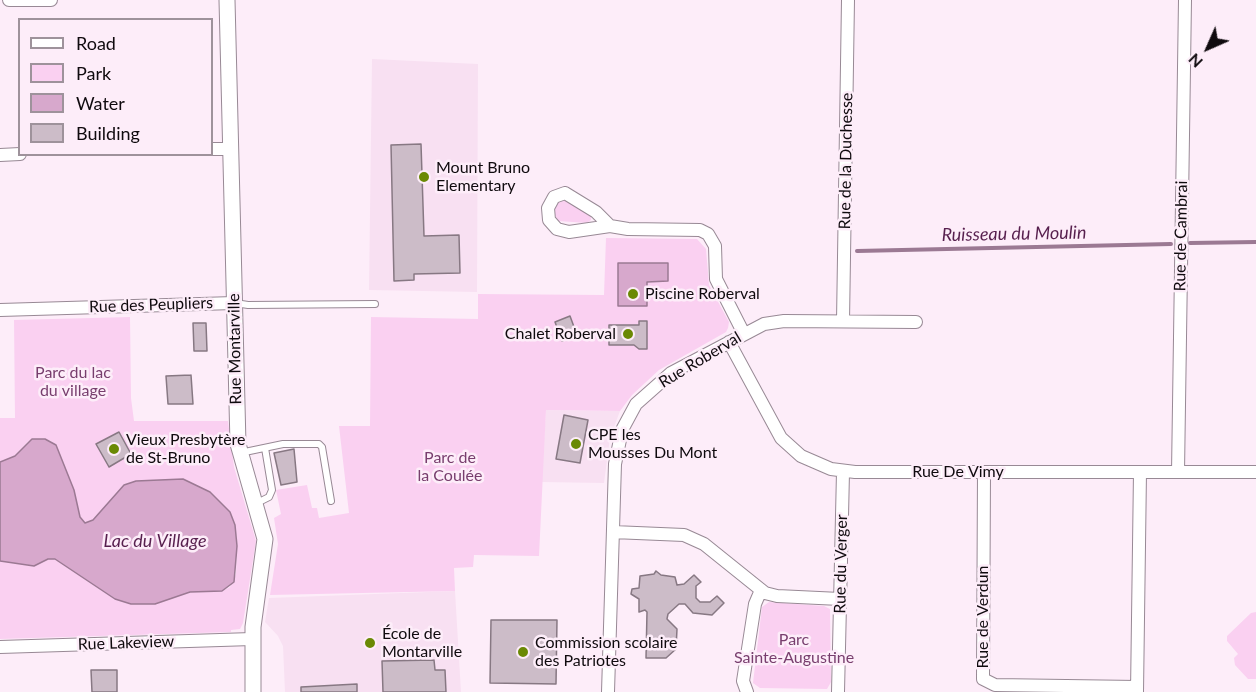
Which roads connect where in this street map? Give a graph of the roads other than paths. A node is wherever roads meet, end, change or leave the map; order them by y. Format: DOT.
graph roads {
  1 [pos="9,0"];
  2 [pos="43,0"];
  3 [pos="227,0"];
  4 [pos="848,0"];
  5 [pos="1185,0"];
  6 [pos="213,149"];
  7 [pos="231,149"];
  8 [pos="18,154"];
  9 [pos="0,155"];
  10 [pos="610,226"];
  11 [pos="234,303"];
  12 [pos="375,304"];
  13 [pos="0,310"];
  14 [pos="843,321"];
  15 [pos="916,322"];
  16 [pos="744,334"];
  17 [pos="729,342"];
  18 [pos="265,448"];
  19 [pos="240,453"];
  20 [pos="843,472"];
  21 [pos="984,472"];
  22 [pos="1140,472"];
  23 [pos="1178,472"];
  24 [pos="1256,472"];
  25 [pos="331,501"];
  26 [pos="256,503"];
  27 [pos="613,532"];
  28 [pos="761,590"];
  29 [pos="840,599"];
  30 [pos="252,639"];
  31 [pos="0,647"];
  32 [pos="1137,689"];
  33 [pos="253,692"];
  34 [pos="608,692"];
  35 [pos="747,692"];
  36 [pos="838,692"];
  1 -- 2 [label="street"];
  3 -- 7 [label="street, Rue Montarville"];
  4 -- 14 [label="street, Rue de la Duchesse"];
  5 -- 23 [label="street, Rue de Cambrai"];
  6 -- 7 [label="street"];
  7 -- 11 [label="street, Rue Montarville"];
  8 -- 9 [label="street"];
  10 -- 10 [label="street"];
  10 -- 16 [label="street"];
  11 -- 12 [label="lane, Rue des Peupliers"];
  11 -- 13 [label="street, Rue des Peupliers"];
  11 -- 19 [label="street, Rue Montarville"];
  14 -- 15 [label="street, Rue Roberval"];
  14 -- 16 [label="street, Rue Roberval"];
  16 -- 17 [label="street, Rue Roberval"];
  17 -- 20 [label="street, Rue De Vimy"];
  17 -- 27 [label="street, Rue Roberval"];
  18 -- 19 [label="lane"];
  18 -- 25 [label="lane"];
  18 -- 26 [label="lane"];
  19 -- 26 [label="street, Rue Montarville"];
  20 -- 21 [label="street, Rue De Vimy"];
  20 -- 29 [label="street, Rue du Verger"];
  21 -- 22 [label="street, Rue De Vimy"];
  21 -- 32 [label="street, Rue de Verdun"];
  22 -- 23 [label="street, Rue De Vimy"];
  22 -- 32 [label="street"];
  23 -- 24 [label="street, Rue De Vimy"];
  26 -- 30 [label="street, Rue Montarville"];
  27 -- 28 [label="street"];
  27 -- 34 [label="street, Rue Roberval"];
  28 -- 29 [label="street"];
  28 -- 35 [label="street"];
  29 -- 36 [label="street, Rue du Verger"];
  30 -- 31 [label="street, Rue Lakeview"];
  30 -- 33 [label="street, Rue Montarville"];
}
